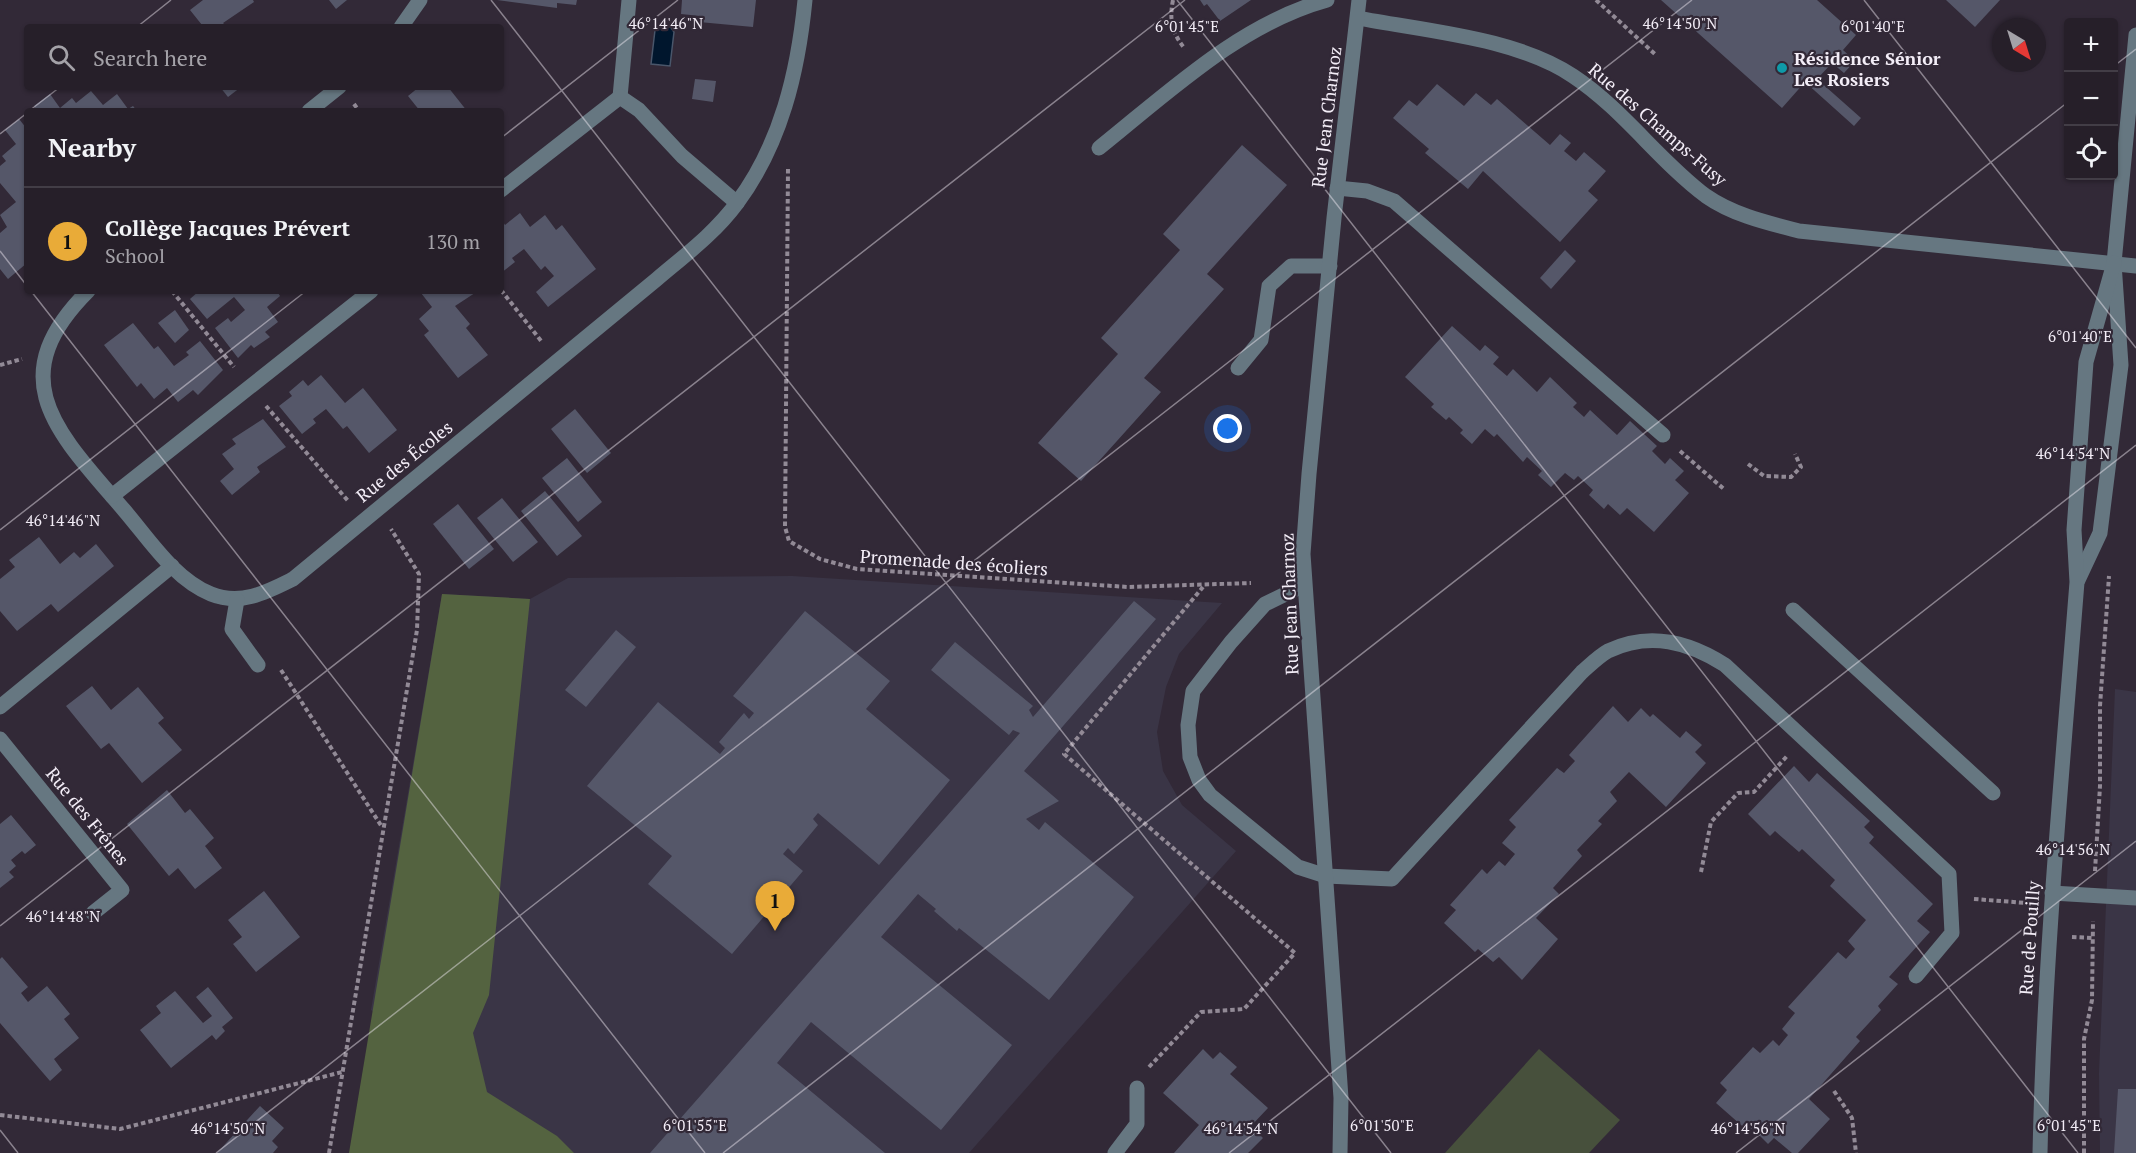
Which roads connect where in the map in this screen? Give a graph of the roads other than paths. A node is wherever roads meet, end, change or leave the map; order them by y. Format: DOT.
graph roads {
  1 [pos="420,0"];
  2 [pos="629,0"];
  3 [pos="805,0"];
  4 [pos="1327,0"];
  5 [pos="1359,0"];
  6 [pos="1358,18"];
  7 [pos="403,24"];
  8 [pos="2136,35"];
  9 [pos="335,90"];
  10 [pos="620,97"];
  11 [pos="313,108"];
  12 [pos="1099,148"];
  13 [pos="504,188"];
  14 [pos="1337,188"];
  15 [pos="737,204"];
  16 [pos="2114,263"];
  17 [pos="1330,266"];
  18 [pos="2136,266"];
  19 [pos="84,294"];
  20 [pos="367,294"];
  21 [pos="1238,369"];
  22 [pos="1663,435"];
  23 [pos="112,496"];
  24 [pos="172,566"];
  25 [pos="2077,582"];
  26 [pos="1304,585"];
  27 [pos="237,600"];
  28 [pos="1793,610"];
  29 [pos="258,665"];
  30 [pos="0,707"];
  31 [pos="0,739"];
  32 [pos="1993,793"];
  33 [pos="1326,876"];
  34 [pos="2052,893"];
  35 [pos="2136,898"];
  36 [pos="93,913"];
  37 [pos="1916,976"];
  38 [pos="1137,1088"];
  39 [pos="1115,1153"];
  40 [pos="1340,1153"];
  41 [pos="2040,1153"];
  1 -- 7 [label="street"];
  2 -- 10 [label="street"];
  3 -- 15 [label="street, Rue des Écoles"];
  4 -- 12 [label="street"];
  5 -- 6 [label="street, Rue Jean Charnoz"];
  6 -- 14 [label="street, Rue Jean Charnoz"];
  6 -- 16 [label="street, Rue des Champs-Fusy"];
  8 -- 16 [label="street, Rue de Pouilly"];
  9 -- 11 [label="street"];
  10 -- 13 [label="street"];
  10 -- 15 [label="street"];
  14 -- 17 [label="street, Rue Jean Charnoz"];
  14 -- 22 [label="street"];
  15 -- 27 [label="street, Rue des Écoles"];
  16 -- 18 [label="street, Rue des Champs-Fusy"];
  16 -- 25 [label="street, Rue de Pouilly"];
  16 -- 25 [label="street, Rue de Pouilly"];
  17 -- 21 [label="street"];
  17 -- 26 [label="street, Rue Jean Charnoz"];
  19 -- 23 [label="street, Rue des Écoles"];
  20 -- 23 [label="street"];
  23 -- 24 [label="street, Rue des Écoles"];
  24 -- 27 [label="street, Rue des Écoles"];
  24 -- 30 [label="street"];
  25 -- 34 [label="street, Rue de Pouilly"];
  26 -- 33 [label="street, Rue Jean Charnoz"];
  26 -- 33 [label="street"];
  27 -- 29 [label="street"];
  28 -- 32 [label="street"];
  31 -- 36 [label="street, Rue des Frênes"];
  33 -- 37 [label="street"];
  33 -- 40 [label="street, Rue Jean Charnoz"];
  34 -- 35 [label="street"];
  34 -- 41 [label="street, Rue de Pouilly"];
  38 -- 39 [label="street"];
}
